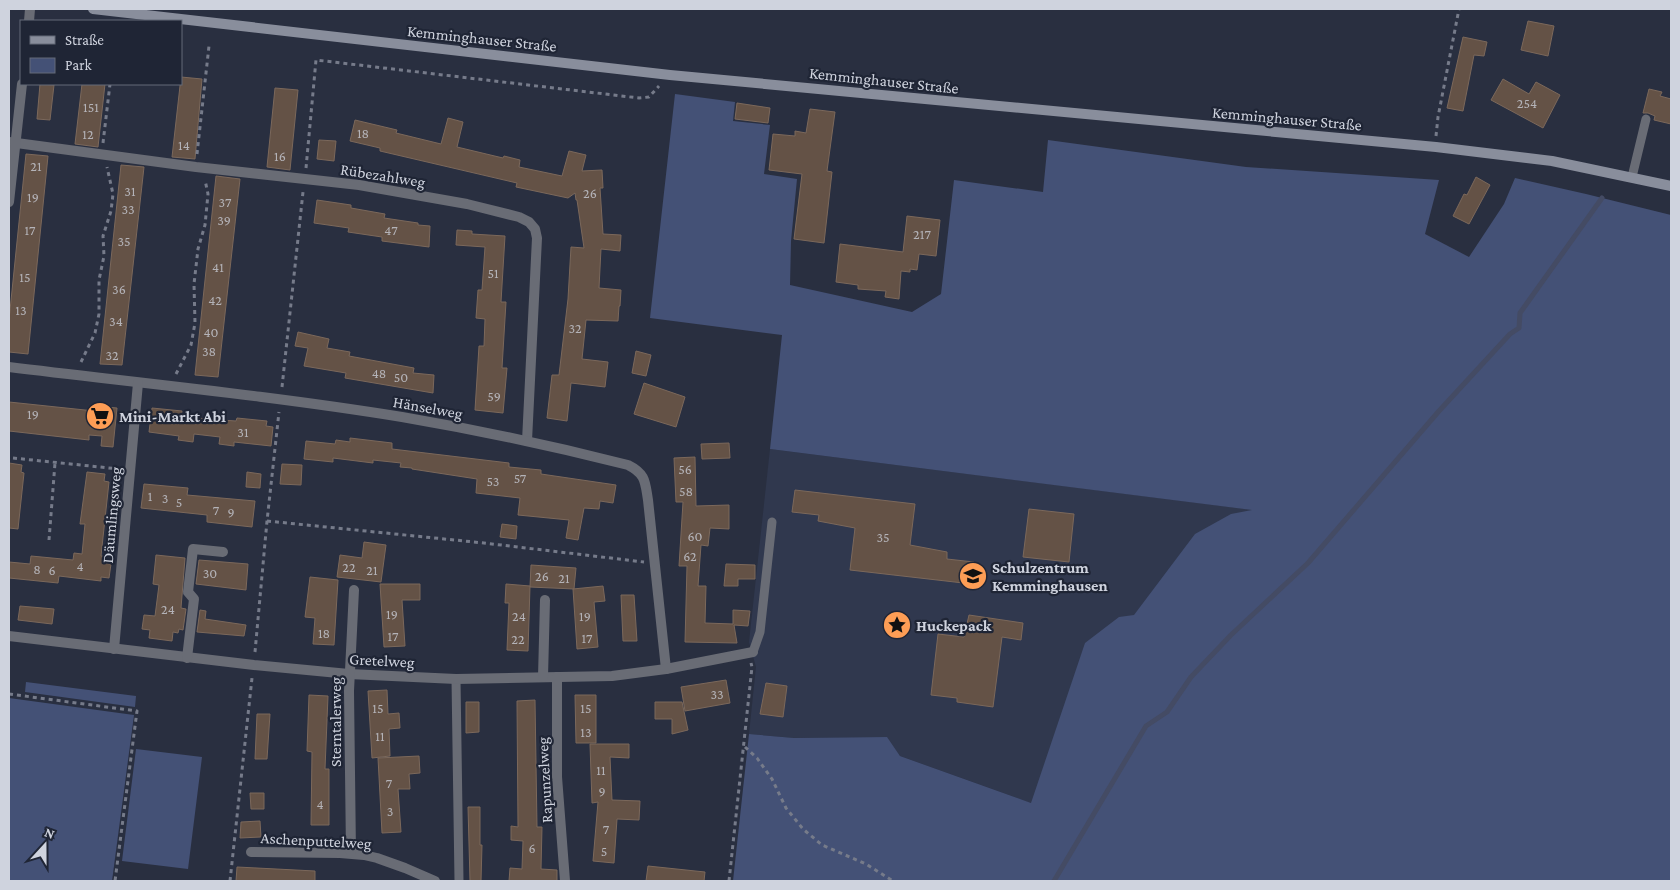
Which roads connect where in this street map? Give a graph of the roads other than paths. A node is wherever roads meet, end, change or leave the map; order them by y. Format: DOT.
graph roads {
  1 [pos="93,9"];
  2 [pos="22,85"];
  3 [pos="1646,119"];
  4 [pos="12,143"];
  5 [pos="1632,177"];
  6 [pos="1671,186"];
  7 [pos="9,202"];
  8 [pos="9,367"];
  9 [pos="138,383"];
  10 [pos="527,441"];
  11 [pos="772,522"];
  12 [pos="223,552"];
  13 [pos="354,590"];
  14 [pos="545,600"];
  15 [pos="9,636"];
  16 [pos="114,649"];
  17 [pos="751,652"];
  18 [pos="187,658"];
  19 [pos="666,669"];
  20 [pos="349,674"];
  21 [pos="543,677"];
  22 [pos="557,677"];
  23 [pos="456,678"];
  24 [pos="251,852"];
  25 [pos="351,853"];
  26 [pos="435,881"];
  27 [pos="460,881"];
  28 [pos="565,881"];
  1 -- 5 [label="main road, Kemminghauser Straße"];
  2 -- 4 [label="street"];
  3 -- 5 [label="lane"];
  4 -- 7 [label="street"];
  4 -- 10 [label="street, Rübezahlweg"];
  5 -- 6 [label="main road, Kemminghauser Straße"];
  8 -- 9 [label="street, Hänselweg"];
  9 -- 10 [label="street, Hänselweg"];
  9 -- 16 [label="street, Däumlingsweg"];
  10 -- 19 [label="street, Hänselweg"];
  11 -- 17 [label="lane"];
  12 -- 18 [label="street"];
  13 -- 20 [label="street, Sterntalerweg"];
  14 -- 21 [label="street"];
  15 -- 16 [label="street, Gretelweg"];
  16 -- 18 [label="street, Gretelweg"];
  17 -- 19 [label="street, Gretelweg"];
  18 -- 20 [label="street, Gretelweg"];
  19 -- 22 [label="street, Gretelweg"];
  20 -- 23 [label="street, Gretelweg"];
  20 -- 25 [label="street, Sterntalerweg"];
  21 -- 22 [label="street, Gretelweg"];
  21 -- 23 [label="street, Gretelweg"];
  22 -- 28 [label="street, Rapunzelweg"];
  23 -- 27 [label="lane"];
  24 -- 25 [label="street, Aschenputtelweg"];
  25 -- 26 [label="street, Aschenputtelweg"];
}
